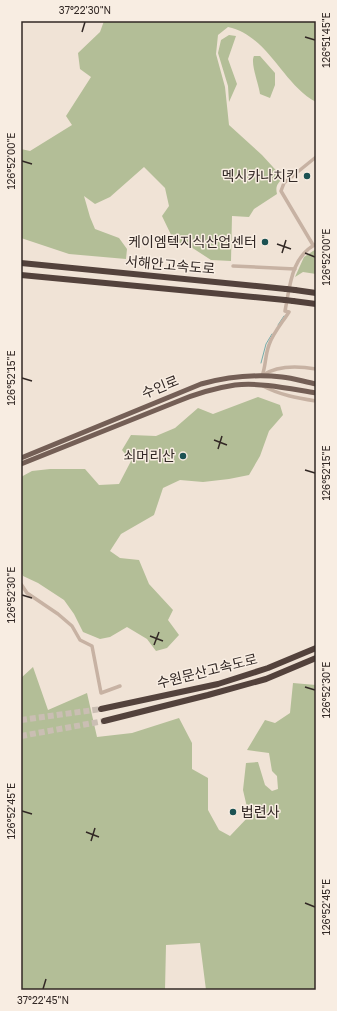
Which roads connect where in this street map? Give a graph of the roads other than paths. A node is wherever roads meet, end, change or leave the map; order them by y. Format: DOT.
graph roads {
  1 [pos="316,157"];
  2 [pos="315,245"];
  3 [pos="21,264"];
  4 [pos="233,266"];
  5 [pos="295,269"];
  6 [pos="21,275"];
  7 [pos="316,293"];
  8 [pos="316,304"];
  9 [pos="316,369"];
  10 [pos="262,376"];
  11 [pos="316,384"];
  12 [pos="262,386"];
  13 [pos="316,393"];
  14 [pos="316,401"];
  15 [pos="21,458"];
  16 [pos="21,464"];
  17 [pos="21,584"];
  18 [pos="316,648"];
  19 [pos="316,658"];
  20 [pos="120,686"];
  21 [pos="101,709"];
  22 [pos="104,721"];
  1 -- 2 [label="street"];
  2 -- 5 [label="street"];
  3 -- 7 [label="highway, 서해안고속도로, bridge"];
  4 -- 5 [label="street"];
  5 -- 10 [label="street"];
  6 -- 8 [label="highway, 서해안고속도로, bridge"];
  9 -- 10 [label="street"];
  10 -- 11 [label="main road, 수인로"];
  10 -- 15 [label="main road, 수인로"];
  12 -- 13 [label="main road, 수인로"];
  12 -- 14 [label="street"];
  12 -- 16 [label="main road, 수인로"];
  17 -- 20 [label="street"];
  18 -- 21 [label="highway, 수원문산고속도로"];
  19 -- 22 [label="highway, 수원문산고속도로"];
}
